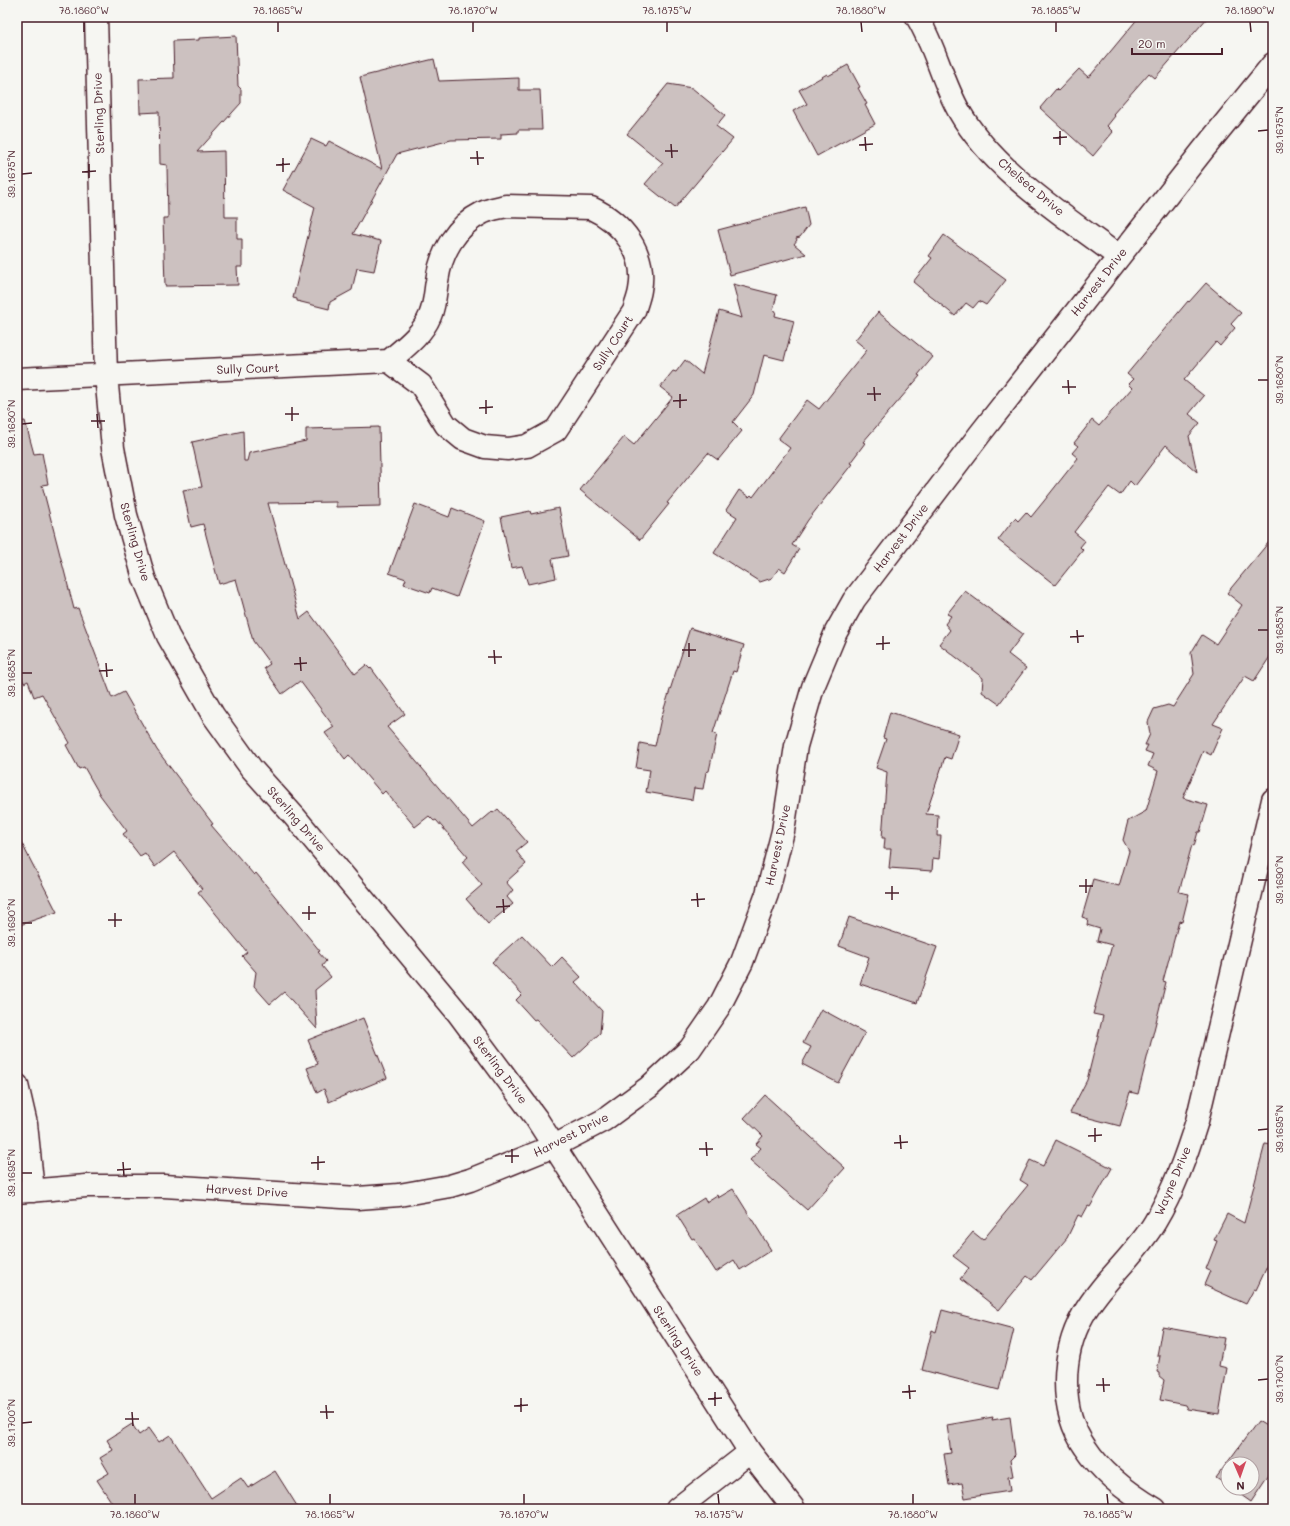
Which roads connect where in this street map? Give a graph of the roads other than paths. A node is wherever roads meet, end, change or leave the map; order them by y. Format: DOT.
graph roads {
  1 [pos="96,17"];
  2 [pos="917,17"];
  3 [pos="1271,72"];
  4 [pos="1119,257"];
  5 [pos="389,361"];
  6 [pos="106,375"];
  7 [pos="17,379"];
  8 [pos="1273,800"];
  9 [pos="17,1085"];
  10 [pos="554,1146"];
  11 [pos="25,1191"];
  12 [pos="750,1452"];
  13 [pos="677,1509"];
  14 [pos="794,1509"];
  15 [pos="1155,1509"];
  1 -- 6 [label="street, Sterling Drive"];
  2 -- 4 [label="street, Chelsea Drive"];
  3 -- 4 [label="street, Harvest Drive"];
  4 -- 10 [label="street, Harvest Drive"];
  5 -- 5 [label="street, Sully Court"];
  5 -- 6 [label="street, Sully Court"];
  6 -- 7 [label="street, Sully Court"];
  6 -- 10 [label="street, Sterling Drive"];
  8 -- 15 [label="street, Wayne Drive"];
  9 -- 11 [label="street"];
  10 -- 11 [label="street, Harvest Drive"];
  10 -- 12 [label="street, Sterling Drive"];
  12 -- 13 [label="street"];
  12 -- 14 [label="street, Sterling Drive"];
}
